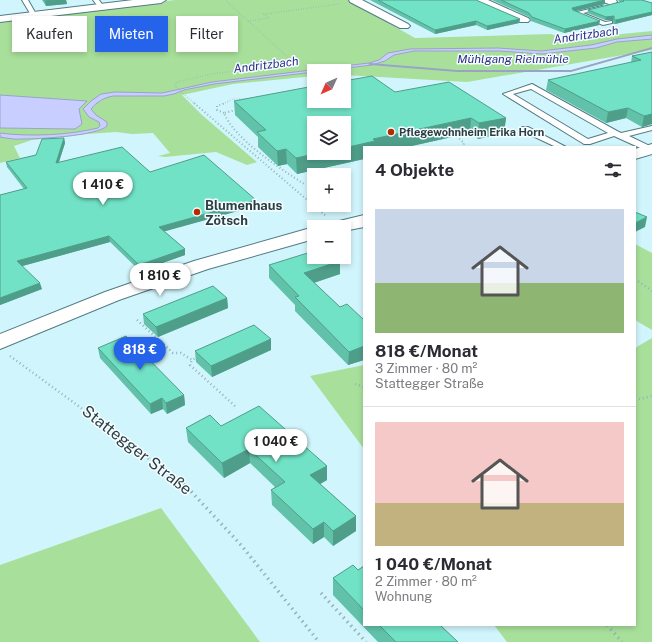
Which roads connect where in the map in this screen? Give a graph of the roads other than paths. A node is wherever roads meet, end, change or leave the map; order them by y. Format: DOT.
graph roads {
  1 [pos="156,0"];
  2 [pos="479,0"];
  3 [pos="355,1"];
  4 [pos="613,1"];
  5 [pos="99,3"];
  6 [pos="30,6"];
  7 [pos="599,8"];
  8 [pos="0,19"];
  9 [pos="602,19"];
  10 [pos="524,20"];
  11 [pos="610,22"];
  12 [pos="404,26"];
  13 [pos="652,128"];
  14 [pos="525,129"];
  15 [pos="617,134"];
  16 [pos="560,146"];
  17 [pos="646,151"];
  18 [pos="363,221"];
  19 [pos="351,224"];
  20 [pos="307,235"];
  21 [pos="4,348"];
  1 -- 5 [label="street"];
  2 -- 10 [label="street"];
  3 -- 12 [label="street"];
  4 -- 7 [label="lane"];
  5 -- 6 [label="street"];
  6 -- 8 [label="street"];
  7 -- 9 [label="lane"];
  7 -- 11 [label="lane"];
  13 -- 15 [label="lane"];
  14 -- 16 [label="lane"];
  15 -- 15 [label="lane"];
  15 -- 17 [label="lane"];
  18 -- 19 [label="main road"];
  20 -- 21 [label="main road"];
}
